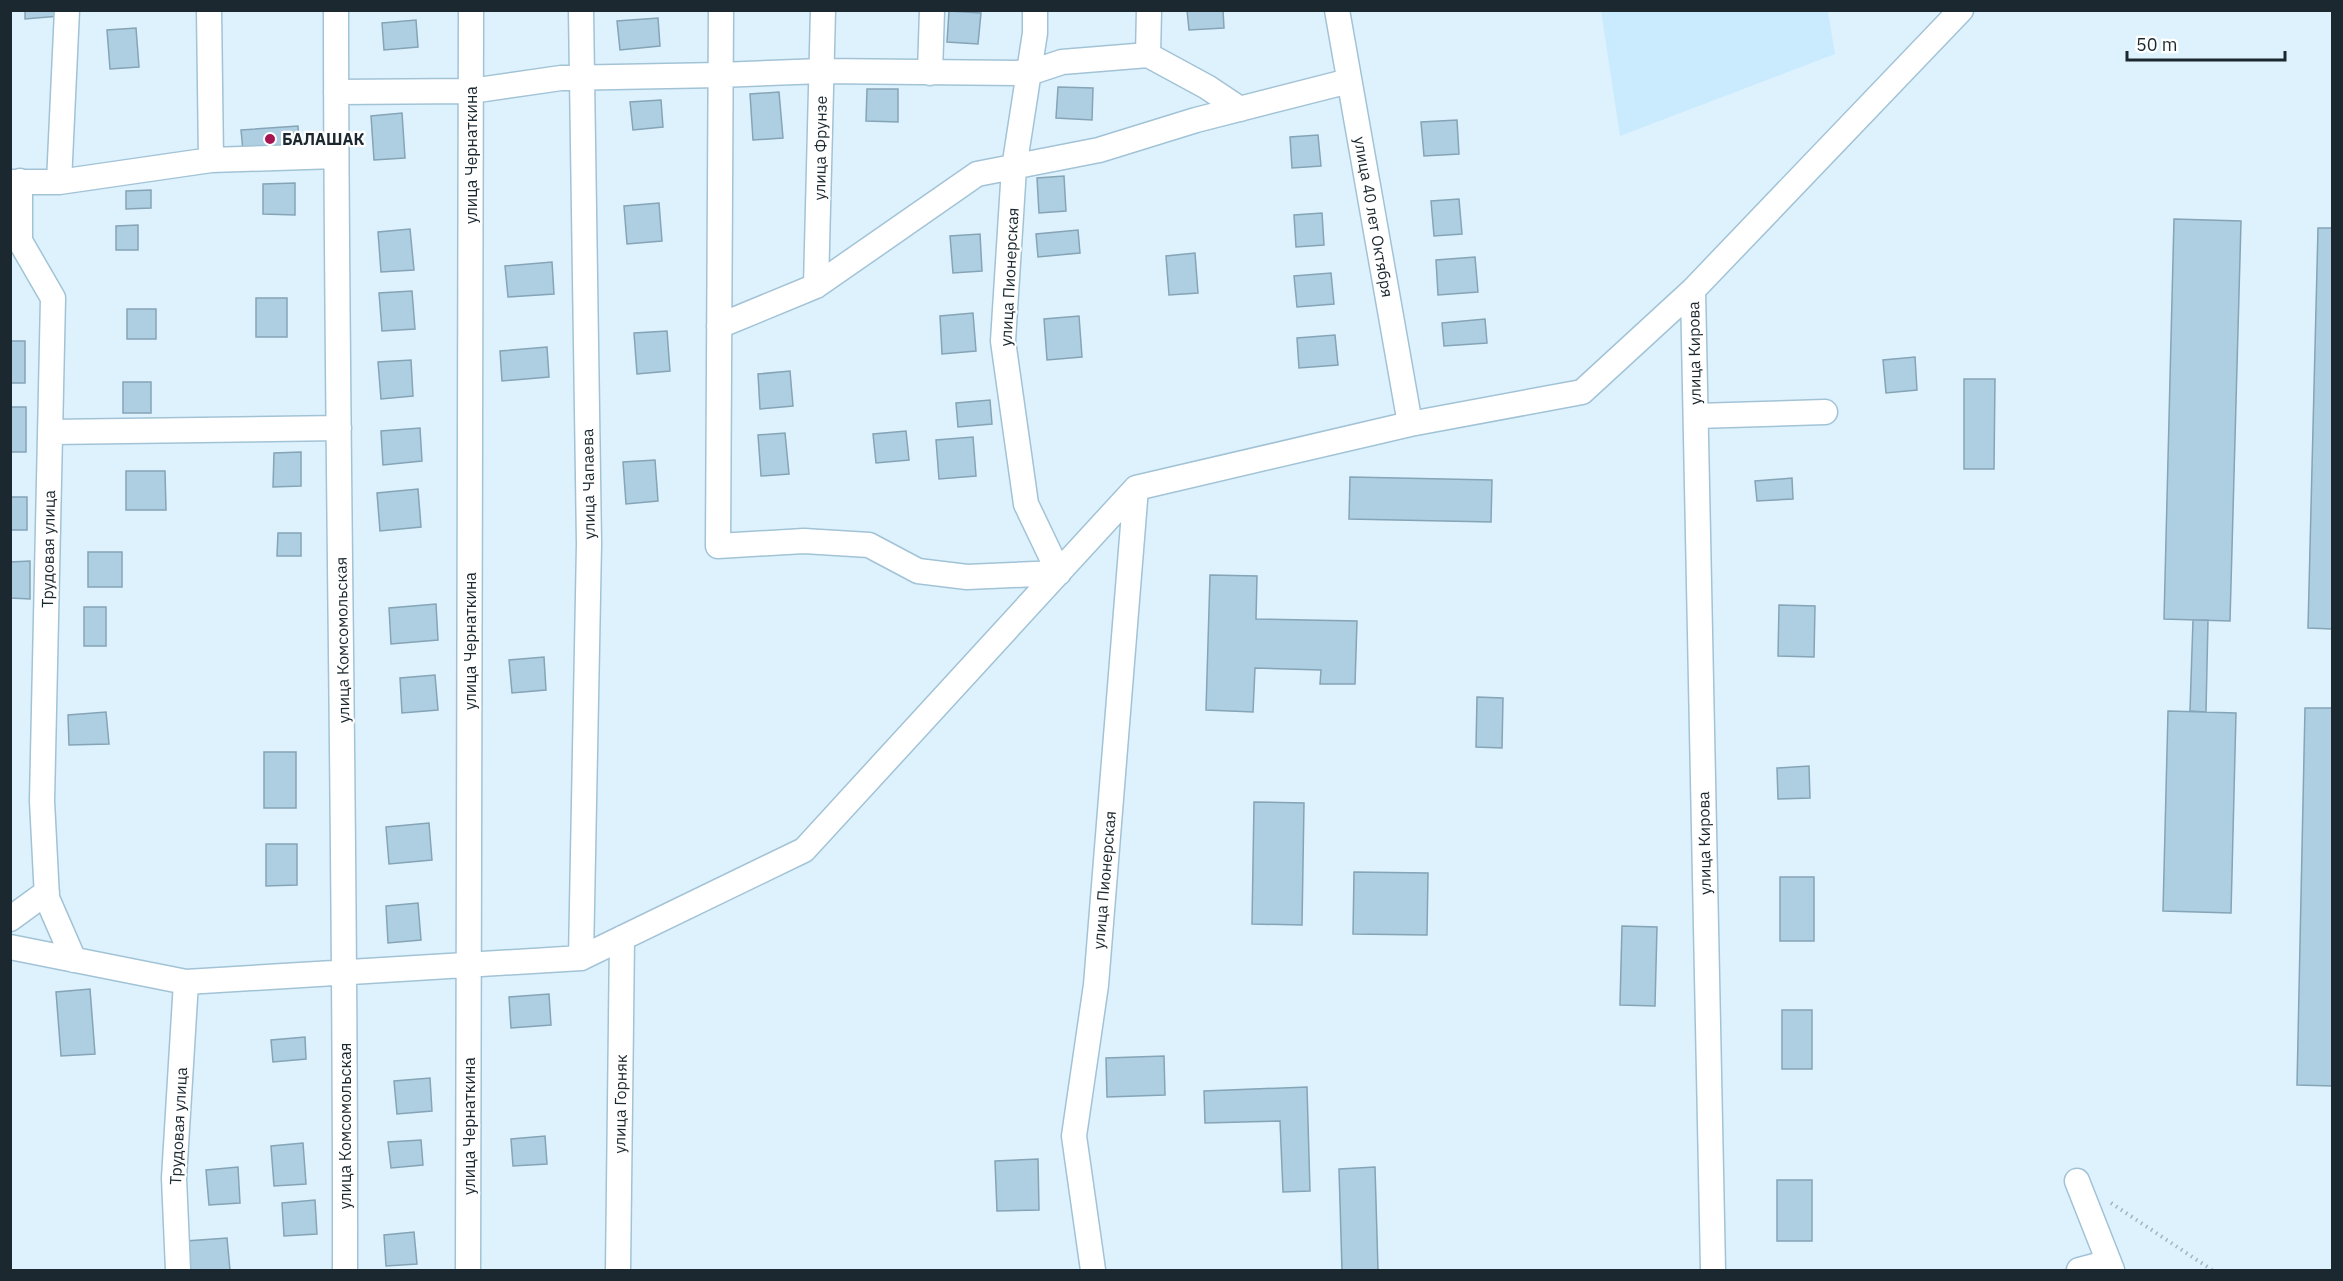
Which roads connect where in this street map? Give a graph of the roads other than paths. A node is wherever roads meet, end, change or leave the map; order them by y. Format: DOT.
graph roads {
  1 [pos="67,10"];
  2 [pos="209,10"];
  3 [pos="336,10"];
  4 [pos="471,10"];
  5 [pos="580,10"];
  6 [pos="721,10"];
  7 [pos="823,10"];
  8 [pos="932,10"];
  9 [pos="1035,10"];
  10 [pos="1149,10"];
  11 [pos="1337,10"];
  12 [pos="1961,10"];
  13 [pos="1148,55"];
  14 [pos="822,71"];
  15 [pos="930,73"];
  16 [pos="1029,73"];
  17 [pos="720,75"];
  18 [pos="580,78"];
  19 [pos="1349,81"];
  20 [pos="471,91"];
  21 [pos="336,92"];
  22 [pos="1240,109"];
  23 [pos="336,156"];
  24 [pos="211,160"];
  25 [pos="1014,168"];
  26 [pos="15,182"];
  27 [pos="59,182"];
  28 [pos="816,286"];
  29 [pos="1693,290"];
  30 [pos="719,326"];
  31 [pos="1825,412"];
  32 [pos="1696,416"];
  33 [pos="1410,424"];
  34 [pos="339,428"];
  35 [pos="51,432"];
  36 [pos="1136,488"];
  37 [pos="1059,573"];
  38 [pos="47,892"];
  39 [pos="10,919"];
  40 [pos="622,938"];
  41 [pos="10,947"];
  42 [pos="581,958"];
  43 [pos="74,960"];
  44 [pos="470,963"];
  45 [pos="345,972"];
  46 [pos="186,982"];
  47 [pos="2077,1181"];
  48 [pos="2110,1266"];
  49 [pos="178,1270"];
  50 [pos="345,1270"];
  51 [pos="468,1270"];
  52 [pos="618,1270"];
  53 [pos="1093,1270"];
  54 [pos="1713,1270"];
  55 [pos="2079,1270"];
  1 -- 27 [label="street"];
  2 -- 24 [label="street"];
  3 -- 21 [label="street, улица Комсомольская"];
  4 -- 20 [label="street, улица Чернаткина"];
  5 -- 18 [label="street, улица Чапаева"];
  6 -- 17 [label="street"];
  7 -- 14 [label="street, улица Фрунзе"];
  8 -- 15 [label="street"];
  9 -- 16 [label="street, улица Пионерская"];
  10 -- 13 [label="street"];
  11 -- 19 [label="street, улица 40 лет Октября"];
  12 -- 29 [label="street"];
  13 -- 16 [label="street"];
  13 -- 22 [label="street"];
  14 -- 15 [label="street"];
  14 -- 17 [label="street"];
  14 -- 28 [label="street, улица Фрунзе"];
  15 -- 16 [label="street"];
  16 -- 25 [label="street, улица Пионерская"];
  17 -- 18 [label="street"];
  17 -- 30 [label="street"];
  18 -- 20 [label="street"];
  18 -- 42 [label="street, улица Чапаева"];
  19 -- 22 [label="street"];
  19 -- 33 [label="street, улица 40 лет Октября"];
  20 -- 21 [label="street"];
  20 -- 44 [label="street, улица Чернаткина"];
  21 -- 23 [label="street, улица Комсомольская"];
  22 -- 25 [label="street"];
  23 -- 24 [label="street, Трудовая улица"];
  23 -- 34 [label="street, улица Комсомольская"];
  24 -- 27 [label="street, Трудовая улица"];
  25 -- 28 [label="street"];
  25 -- 37 [label="street, улица Пионерская"];
  26 -- 27 [label="street, Трудовая улица"];
  26 -- 35 [label="street, Трудовая улица"];
  28 -- 30 [label="street"];
  29 -- 32 [label="street, улица Кирова"];
  29 -- 33 [label="street"];
  30 -- 37 [label="street"];
  31 -- 32 [label="street, улица Кирова"];
  32 -- 54 [label="street, улица Кирова"];
  33 -- 36 [label="street"];
  34 -- 35 [label="street"];
  34 -- 45 [label="street, улица Комсомольская"];
  35 -- 38 [label="street, Трудовая улица"];
  36 -- 37 [label="street"];
  36 -- 53 [label="street, улица Пионерская"];
  37 -- 40 [label="street"];
  38 -- 39 [label="street"];
  38 -- 43 [label="street, Трудовая улица"];
  40 -- 42 [label="street"];
  40 -- 52 [label="street, улица Горняк"];
  41 -- 43 [label="street"];
  42 -- 44 [label="street"];
  43 -- 46 [label="street"];
  44 -- 45 [label="street"];
  44 -- 51 [label="street, улица Чернаткина"];
  45 -- 46 [label="street"];
  45 -- 50 [label="street, улица Комсомольская"];
  46 -- 49 [label="street, Трудовая улица"];
  47 -- 48 [label="street"];
  48 -- 55 [label="street"];
}
